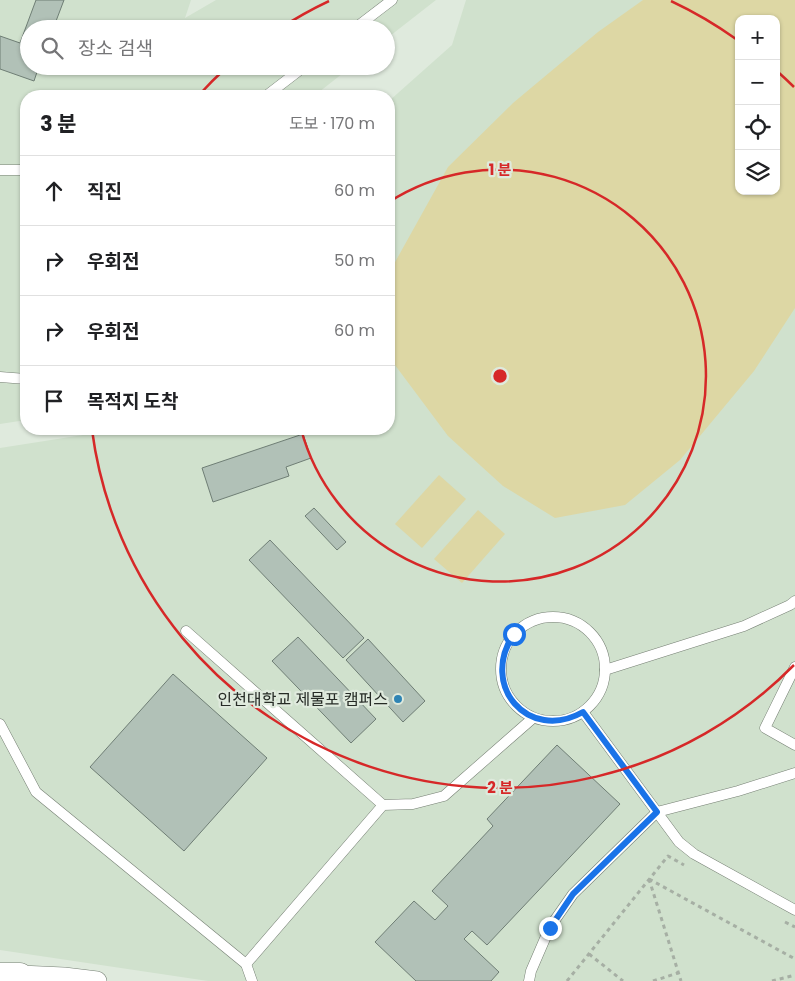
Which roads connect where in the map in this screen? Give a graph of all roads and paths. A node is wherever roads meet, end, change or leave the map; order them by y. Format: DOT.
graph roads {
  1 [pos="392,0"];
  2 [pos="366,20"];
  3 [pos="293,75"];
  4 [pos="274,90"];
  5 [pos="20,170"];
  6 [pos="2,172"];
  7 [pos="0,377"];
  8 [pos="20,379"];
  9 [pos="795,601"];
  10 [pos="186,631"];
  11 [pos="795,667"];
  12 [pos="605,670"];
  13 [pos="583,712"];
  14 [pos="533,718"];
  15 [pos="0,724"];
  16 [pos="795,745"];
  17 [pos="795,773"];
  18 [pos="383,805"];
  19 [pos="657,812"];
  20 [pos="685,865"];
  21 [pos="649,879"];
  22 [pos="795,910"];
  23 [pos="778,918"];
  24 [pos="795,927"];
  25 [pos="588,954"];
  26 [pos="795,959"];
  27 [pos="246,964"];
  28 [pos="678,973"];
  29 [pos="795,975"];
  30 [pos="13,977"];
  31 [pos="97,981"];
  32 [pos="252,981"];
  33 [pos="529,981"];
  34 [pos="567,981"];
  35 [pos="623,981"];
  36 [pos="653,981"];
  37 [pos="681,981"];
  38 [pos="772,981"];
  1 -- 2 [label="lane"];
  3 -- 4 [label="lane"];
  5 -- 6 [label="lane"];
  7 -- 8 [label="lane"];
  9 -- 12 [label="lane"];
  10 -- 18 [label="lane"];
  11 -- 16 [label="lane"];
  12 -- 13 [label="lane"];
  12 -- 14 [label="lane"];
  13 -- 14 [label="lane"];
  13 -- 19 [label="lane"];
  14 -- 18 [label="lane"];
  15 -- 27 [label="lane"];
  17 -- 19 [label="lane"];
  18 -- 27 [label="lane"];
  19 -- 22 [label="lane"];
  19 -- 33 [label="lane"];
  20 -- 21 [label="path"];
  21 -- 25 [label="path"];
  21 -- 26 [label="path"];
  21 -- 28 [label="path"];
  23 -- 24 [label="path"];
  25 -- 34 [label="path"];
  25 -- 35 [label="path"];
  27 -- 32 [label="lane"];
  28 -- 36 [label="path"];
  28 -- 37 [label="path"];
  29 -- 38 [label="path"];
  30 -- 31 [label="street"];
}
